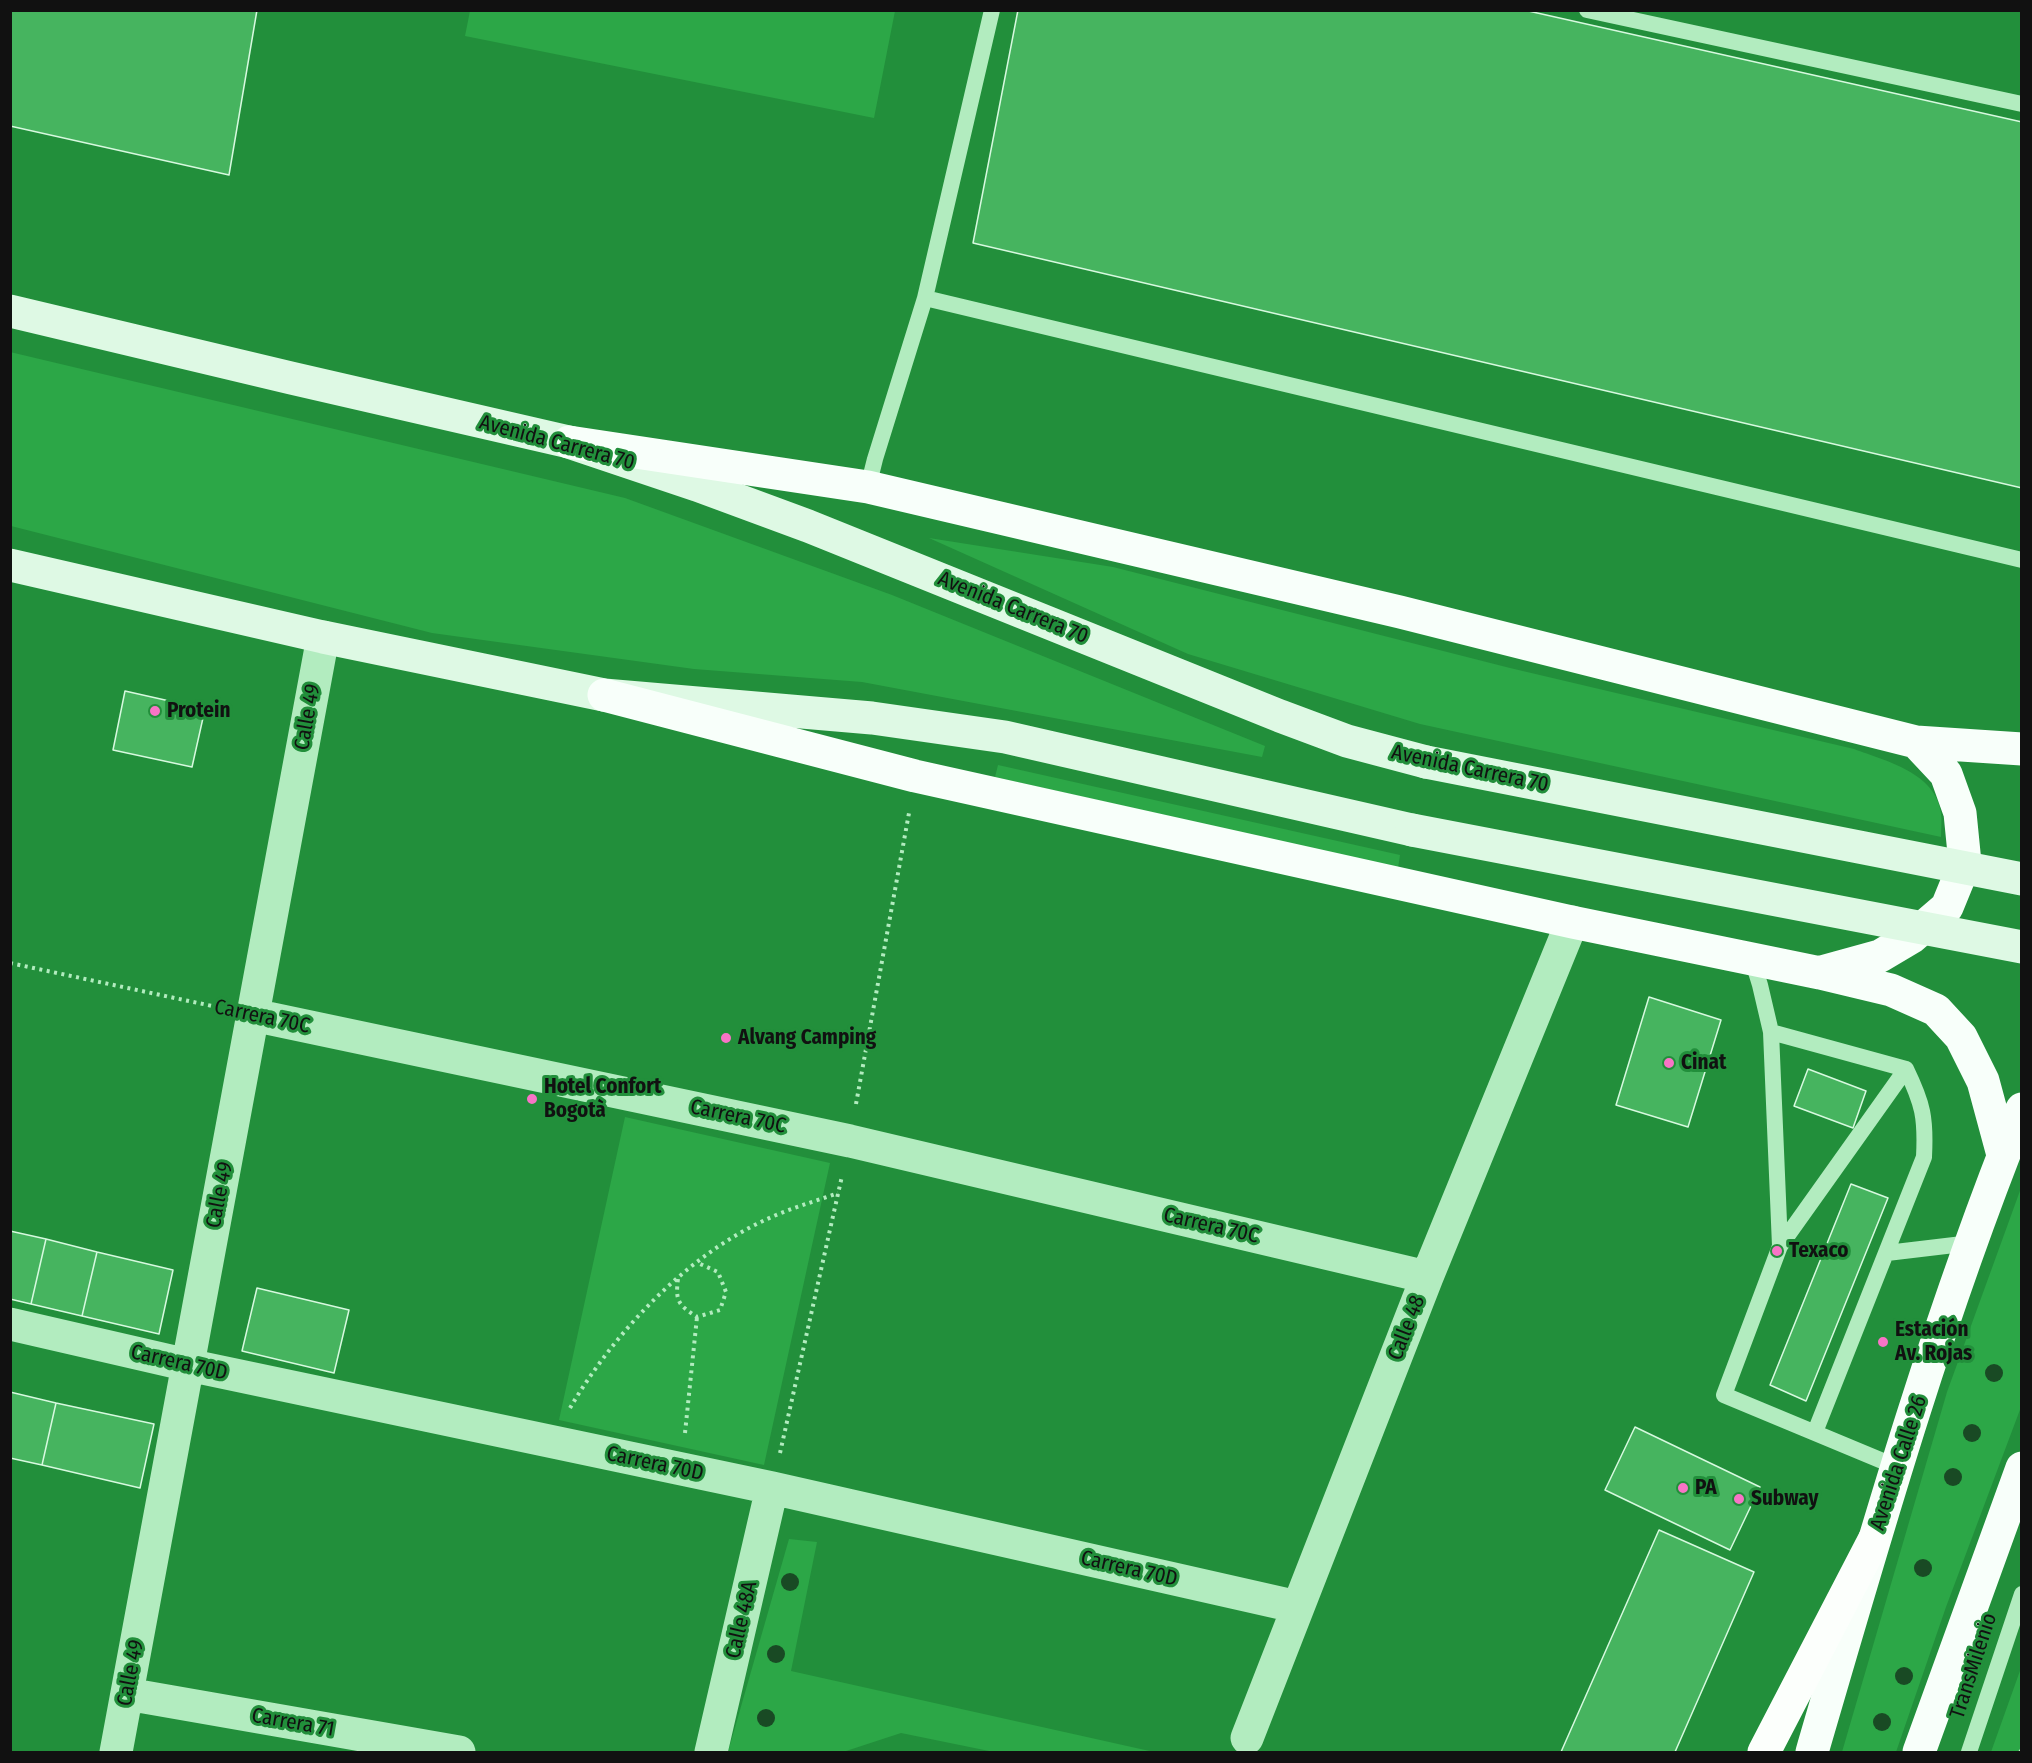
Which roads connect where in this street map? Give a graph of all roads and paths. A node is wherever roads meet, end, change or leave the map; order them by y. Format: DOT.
graph roads {
  1 [pos="992,10"];
  2 [pos="1587,10"];
  3 [pos="1624,14"];
  4 [pos="2022,104"];
  5 [pos="925,298"];
  6 [pos="10,311"];
  7 [pos="569,442"];
  8 [pos="868,488"];
  9 [pos="2022,560"];
  10 [pos="10,565"];
  11 [pos="323,637"];
  12 [pos="604,695"];
  13 [pos="1916,742"];
  14 [pos="2022,749"];
  15 [pos="2022,879"];
  16 [pos="1572,922"];
  17 [pos="2022,947"];
  18 [pos="1752,959"];
  19 [pos="10,963"];
  20 [pos="1820,973"];
  21 [pos="253,1015"];
  22 [pos="1771,1032"];
  23 [pos="1906,1069"];
  24 [pos="2022,1110"];
  25 [pos="2003,1155"];
  26 [pos="838,1192"];
  27 [pos="1971,1243"];
  28 [pos="1780,1246"];
  29 [pos="1887,1253"];
  30 [pos="698,1263"];
  31 [pos="1427,1277"];
  32 [pos="679,1279"];
  33 [pos="697,1317"];
  34 [pos="10,1324"];
  35 [pos="188,1365"];
  36 [pos="1815,1432"];
  37 [pos="550,1442"];
  38 [pos="1897,1467"];
  39 [pos="2022,1468"];
  40 [pos="682,1469"];
  41 [pos="772,1488"];
  42 [pos="1873,1542"];
  43 [pos="2022,1594"];
  44 [pos="1298,1607"];
  45 [pos="127,1694"];
  46 [pos="1247,1738"];
  47 [pos="116,1752"];
  48 [pos="459,1752"];
  49 [pos="711,1752"];
  50 [pos="1764,1752"];
  51 [pos="1812,1752"];
  52 [pos="1919,1752"];
  53 [pos="1969,1752"];
  1 -- 5 [label="lane"];
  2 -- 3 [label="lane"];
  3 -- 4 [label="lane"];
  5 -- 8 [label="lane"];
  5 -- 9 [label="lane"];
  6 -- 7 [label="main road, Avenida Carrera 70"];
  7 -- 8 [label="main road"];
  7 -- 15 [label="main road, Avenida Carrera 70, bridge"];
  8 -- 13 [label="main road"];
  10 -- 11 [label="main road"];
  11 -- 12 [label="main road"];
  11 -- 21 [label="street, Calle 49"];
  12 -- 16 [label="main road"];
  12 -- 17 [label="main road, bridge"];
  13 -- 14 [label="main road"];
  13 -- 20 [label="main road"];
  16 -- 18 [label="main road"];
  16 -- 31 [label="street, Calle 48"];
  18 -- 20 [label="main road"];
  18 -- 22 [label="lane"];
  19 -- 21 [label="path, Carrera 70C"];
  20 -- 25 [label="main road"];
  21 -- 31 [label="street, Carrera 70C"];
  21 -- 35 [label="street, Calle 49"];
  22 -- 23 [label="lane"];
  22 -- 28 [label="lane"];
  23 -- 28 [label="lane"];
  23 -- 29 [label="lane"];
  24 -- 25 [label="main road, Avenida Calle 26"];
  25 -- 27 [label="main road, Avenida Calle 26"];
  26 -- 30 [label="path"];
  27 -- 29 [label="lane"];
  27 -- 38 [label="main road, Avenida Calle 26"];
  28 -- 36 [label="lane"];
  29 -- 36 [label="lane"];
  30 -- 32 [label="path"];
  30 -- 33 [label="path"];
  31 -- 44 [label="street, Calle 48"];
  32 -- 33 [label="path"];
  32 -- 37 [label="path"];
  33 -- 40 [label="path"];
  34 -- 35 [label="street, Carrera 70D"];
  35 -- 37 [label="street, Carrera 70D"];
  35 -- 45 [label="street, Calle 49"];
  36 -- 38 [label="lane"];
  37 -- 40 [label="street, Carrera 70D"];
  38 -- 42 [label="main road, Avenida Calle 26"];
  39 -- 52 [label="main road"];
  40 -- 41 [label="street, Carrera 70D"];
  41 -- 44 [label="street, Carrera 70D"];
  41 -- 49 [label="street, Calle 48A"];
  42 -- 50 [label="highway"];
  42 -- 51 [label="main road, Avenida Calle 26"];
  43 -- 53 [label="lane, TransMilenio"];
  44 -- 46 [label="street, Calle 48"];
  45 -- 47 [label="street, Calle 49"];
  45 -- 48 [label="street, Carrera 71"];
}
